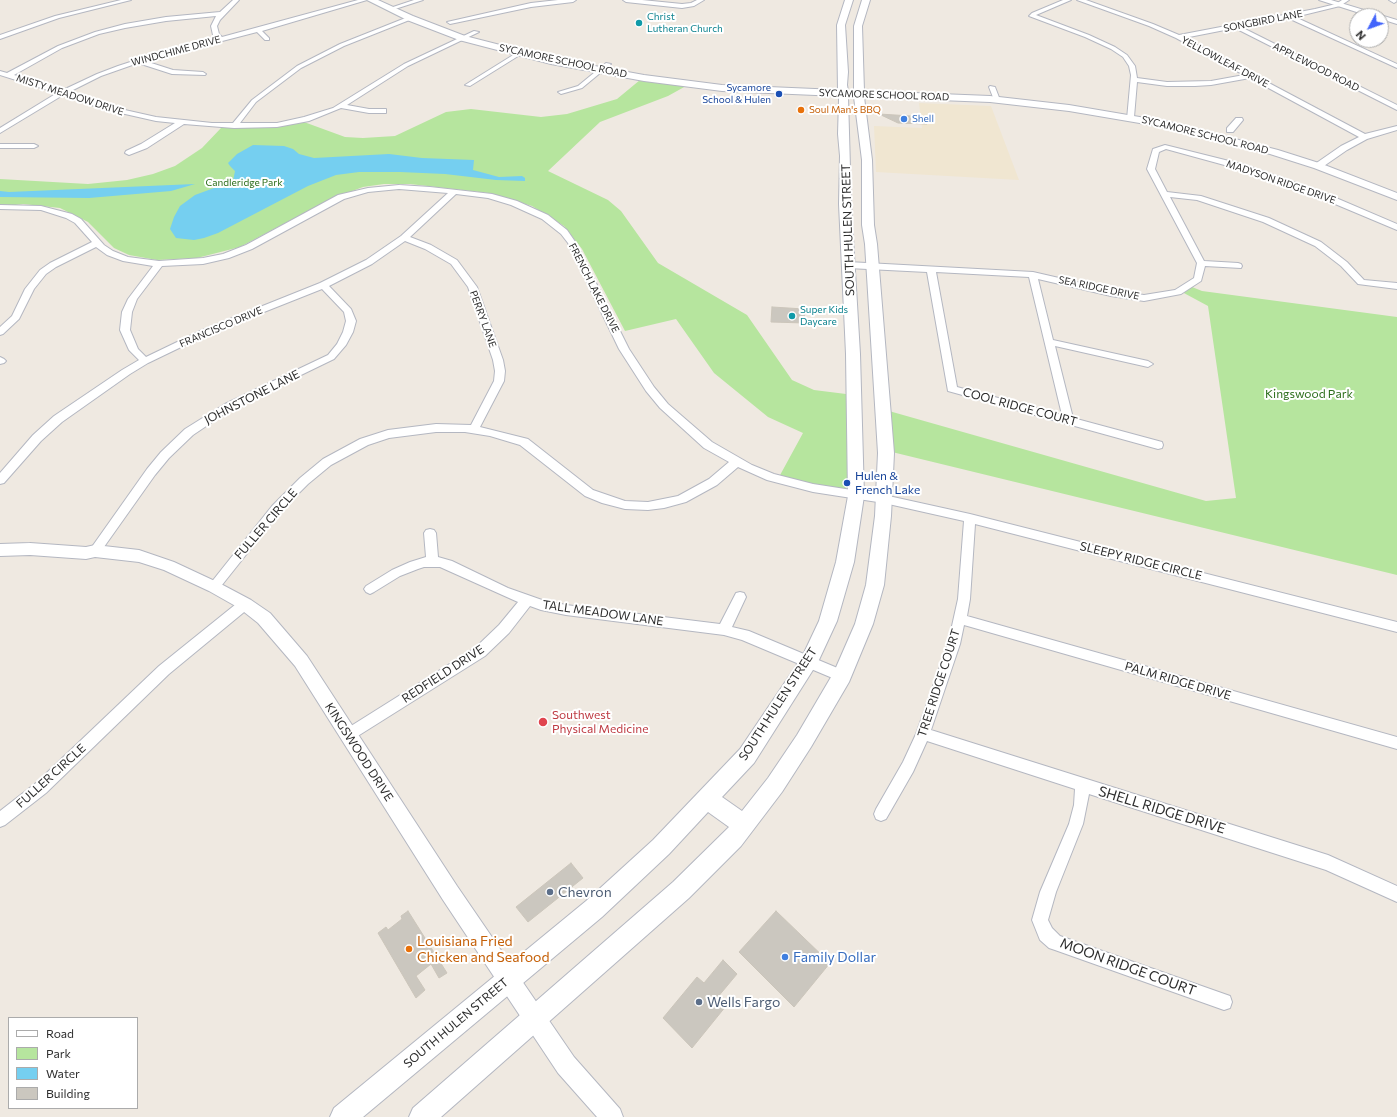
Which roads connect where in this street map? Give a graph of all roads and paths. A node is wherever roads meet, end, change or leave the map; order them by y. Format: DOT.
graph roads {
  1 [pos="128,0"];
  2 [pos="236,0"];
  3 [pos="364,0"];
  4 [pos="371,0"];
  5 [pos="420,0"];
  6 [pos="573,0"];
  7 [pos="626,0"];
  8 [pos="701,0"];
  9 [pos="849,0"];
  10 [pos="866,0"];
  11 [pos="1068,0"];
  12 [pos="1080,0"];
  13 [pos="1322,0"];
  14 [pos="1346,0"];
  15 [pos="401,2"];
  16 [pos="1338,5"];
  17 [pos="1349,8"];
  18 [pos="390,9"];
  19 [pos="419,10"];
  20 [pos="298,12"];
  21 [pos="222,14"];
  22 [pos="1289,16"];
  23 [pos="306,17"];
  24 [pos="35,18"];
  25 [pos="410,18"];
  26 [pos="43,21"];
  27 [pos="447,21"];
  28 [pos="841,25"];
  29 [pos="858,26"];
  30 [pos="1235,26"];
  31 [pos="258,30"];
  32 [pos="476,32"];
  33 [pos="0,37"];
  34 [pos="1178,37"];
  35 [pos="462,38"];
  36 [pos="220,39"];
  37 [pos="266,39"];
  38 [pos="520,53"];
  39 [pos="138,61"];
  40 [pos="1397,66"];
  41 [pos="604,67"];
  42 [pos="0,73"];
  43 [pos="203,74"];
  44 [pos="8,75"];
  45 [pos="1250,76"];
  46 [pos="726,78"];
  47 [pos="1133,79"];
  48 [pos="468,85"];
  49 [pos="722,88"];
  50 [pos="850,90"];
  51 [pos="561,92"];
  52 [pos="63,93"];
  53 [pos="994,93"];
  54 [pos="1108,104"];
  55 [pos="341,106"];
  56 [pos="1397,108"];
  57 [pos="383,110"];
  58 [pos="1128,111"];
  59 [pos="1239,120"];
  60 [pos="0,122"];
  61 [pos="182,122"];
  62 [pos="10,124"];
  63 [pos="234,126"];
  64 [pos="1397,128"];
  65 [pos="1230,130"];
  66 [pos="0,131"];
  67 [pos="1364,137"];
  68 [pos="844,145"];
  69 [pos="866,145"];
  70 [pos="0,146"];
  71 [pos="34,146"];
  72 [pos="129,152"];
  73 [pos="1323,163"];
  74 [pos="1397,186"];
  75 [pos="454,192"];
  76 [pos="1165,194"];
  77 [pos="1397,197"];
  78 [pos="845,204"];
  79 [pos="868,206"];
  80 [pos="0,207"];
  81 [pos="1397,227"];
  82 [pos="404,238"];
  83 [pos="98,243"];
  84 [pos="1201,263"];
  85 [pos="159,264"];
  86 [pos="848,265"];
  87 [pos="872,266"];
  88 [pos="1238,266"];
  89 [pos="931,269"];
  90 [pos="1033,275"];
  91 [pos="324,285"];
  92 [pos="1397,286"];
  93 [pos="0,332"];
  94 [pos="1049,342"];
  95 [pos="144,361"];
  96 [pos="1148,364"];
  97 [pos="853,395"];
  98 [pos="882,397"];
  99 [pos="1068,420"];
  100 [pos="474,430"];
  101 [pos="1158,445"];
  102 [pos="737,462"];
  103 [pos="0,480"];
  104 [pos="856,496"];
  105 [pos="884,499"];
  106 [pos="970,518"];
  107 [pos="430,533"];
  108 [pos="0,550"];
  109 [pos="95,551"];
  110 [pos="432,561"];
  111 [pos="214,587"];
  112 [pos="370,589"];
  113 [pos="740,597"];
  114 [pos="527,600"];
  115 [pos="245,604"];
  116 [pos="960,619"];
  117 [pos="1397,627"];
  118 [pos="724,630"];
  119 [pos="809,662"];
  120 [pos="842,676"];
  121 [pos="923,734"];
  122 [pos="348,735"];
  123 [pos="1397,743"];
  124 [pos="1083,786"];
  125 [pos="707,799"];
  126 [pos="881,814"];
  127 [pos="0,820"];
  128 [pos="744,825"];
  129 [pos="1397,894"];
  130 [pos="509,979"];
  131 [pos="1224,1002"];
  132 [pos="535,1019"];
  133 [pos="343,1117"];
  134 [pos="422,1117"];
  135 [pos="612,1117"];
  1 -- 26 [label="street"];
  2 -- 21 [label="street"];
  3 -- 23 [label="street, WINDCHIME DRIVE"];
  4 -- 18 [label="main road, SYCAMORE SCHOOL ROAD"];
  5 -- 15 [label="street"];
  6 -- 27 [label="street"];
  7 -- 8 [label="street"];
  9 -- 28 [label="main road, SOUTH HULEN STREET"];
  10 -- 29 [label="main road, SOUTH HULEN STREET"];
  11 -- 47 [label="street"];
  12 -- 34 [label="street, YELLOWLEAF DRIVE"];
  13 -- 16 [label="street"];
  14 -- 16 [label="street, SONGBIRD LANE"];
  15 -- 18 [label="street"];
  15 -- 19 [label="main road"];
  16 -- 17 [label="street"];
  16 -- 22 [label="street, SONGBIRD LANE"];
  18 -- 25 [label="main road, SYCAMORE SCHOOL ROAD"];
  20 -- 23 [label="street"];
  21 -- 36 [label="street"];
  21 -- 44 [label="street"];
  22 -- 30 [label="street, SONGBIRD LANE"];
  22 -- 40 [label="street"];
  23 -- 31 [label="street, WINDCHIME DRIVE"];
  24 -- 26 [label="street"];
  25 -- 35 [label="main road, SYCAMORE SCHOOL ROAD"];
  25 -- 63 [label="street"];
  26 -- 33 [label="street"];
  27 -- 32 [label="main road, SYCAMORE SCHOOL ROAD"];
  28 -- 29 [label="main road"];
  28 -- 50 [label="main road, SOUTH HULEN STREET"];
  29 -- 50 [label="main road, SOUTH HULEN STREET"];
  30 -- 34 [label="street, SONGBIRD LANE"];
  30 -- 56 [label="street, APPLEWOOD ROAD"];
  31 -- 36 [label="street, WINDCHIME DRIVE"];
  31 -- 37 [label="street"];
  32 -- 35 [label="street, MISTY MEADOW DRIVE"];
  32 -- 41 [label="main road, SYCAMORE SCHOOL ROAD"];
  34 -- 45 [label="street, YELLOWLEAF DRIVE"];
  35 -- 38 [label="main road, SYCAMORE SCHOOL ROAD"];
  35 -- 55 [label="street, MISTY MEADOW DRIVE"];
  36 -- 39 [label="street, WINDCHIME DRIVE"];
  38 -- 41 [label="main road, SYCAMORE SCHOOL ROAD"];
  38 -- 48 [label="street"];
  39 -- 43 [label="street"];
  39 -- 52 [label="street, WINDCHIME DRIVE"];
  41 -- 46 [label="main road, SYCAMORE SCHOOL ROAD"];
  41 -- 49 [label="main road, SYCAMORE SCHOOL ROAD"];
  41 -- 51 [label="street"];
  42 -- 44 [label="street, MISTY MEADOW DRIVE"];
  44 -- 52 [label="street, MISTY MEADOW DRIVE"];
  45 -- 47 [label="street"];
  45 -- 67 [label="street, YELLOWLEAF DRIVE"];
  46 -- 49 [label="main road"];
  46 -- 50 [label="main road, SYCAMORE SCHOOL ROAD"];
  47 -- 58 [label="street"];
  49 -- 50 [label="main road, SYCAMORE SCHOOL ROAD"];
  50 -- 53 [label="main road, SYCAMORE SCHOOL ROAD"];
  50 -- 68 [label="main road, SOUTH HULEN STREET"];
  50 -- 69 [label="main road, SOUTH HULEN STREET"];
  52 -- 61 [label="street, MISTY MEADOW DRIVE"];
  52 -- 62 [label="street, WINDCHIME DRIVE"];
  53 -- 54 [label="main road, SYCAMORE SCHOOL ROAD"];
  53 -- 58 [label="main road, SYCAMORE SCHOOL ROAD"];
  55 -- 57 [label="street"];
  55 -- 63 [label="street, MISTY MEADOW DRIVE"];
  58 -- 65 [label="main road, SYCAMORE SCHOOL ROAD"];
  58 -- 73 [label="main road, SYCAMORE SCHOOL ROAD"];
  59 -- 65 [label="street"];
  60 -- 62 [label="street"];
  61 -- 63 [label="street, MISTY MEADOW DRIVE"];
  61 -- 72 [label="street"];
  62 -- 66 [label="street, WINDCHIME DRIVE"];
  64 -- 67 [label="street"];
  65 -- 73 [label="main road, SYCAMORE SCHOOL ROAD"];
  67 -- 73 [label="street"];
  68 -- 69 [label="main road"];
  68 -- 78 [label="main road, SOUTH HULEN STREET"];
  69 -- 79 [label="main road, SOUTH HULEN STREET"];
  70 -- 71 [label="street"];
  73 -- 74 [label="main road, SYCAMORE SCHOOL ROAD"];
  73 -- 77 [label="main road, SYCAMORE SCHOOL ROAD"];
  75 -- 82 [label="street, FRANCISCO DRIVE"];
  75 -- 85 [label="street, FRENCH LAKE DRIVE"];
  75 -- 102 [label="street, FRENCH LAKE DRIVE"];
  76 -- 81 [label="street, MADYSON RIDGE DRIVE"];
  76 -- 84 [label="street"];
  76 -- 92 [label="street"];
  78 -- 79 [label="main road"];
  78 -- 86 [label="main road, SOUTH HULEN STREET"];
  79 -- 87 [label="main road, SOUTH HULEN STREET"];
  80 -- 83 [label="street, FRENCH LAKE DRIVE"];
  82 -- 91 [label="street, FRANCISCO DRIVE"];
  82 -- 100 [label="street, PERRY LANE"];
  83 -- 85 [label="street, FRENCH LAKE DRIVE"];
  83 -- 93 [label="street"];
  84 -- 88 [label="street"];
  84 -- 90 [label="street, SEA RIDGE DRIVE"];
  85 -- 95 [label="street"];
  86 -- 87 [label="street, SEA RIDGE DRIVE"];
  86 -- 97 [label="main road, SOUTH HULEN STREET"];
  87 -- 89 [label="street, SEA RIDGE DRIVE"];
  87 -- 98 [label="main road, SOUTH HULEN STREET"];
  89 -- 90 [label="street, SEA RIDGE DRIVE"];
  89 -- 99 [label="street, COOL RIDGE COURT"];
  90 -- 94 [label="street"];
  91 -- 95 [label="street, FRANCISCO DRIVE"];
  91 -- 109 [label="street, JOHNSTONE LANE"];
  94 -- 96 [label="street"];
  94 -- 99 [label="street"];
  95 -- 103 [label="street, FRANCISCO DRIVE"];
  97 -- 98 [label="main road"];
  97 -- 104 [label="main road, SOUTH HULEN STREET"];
  98 -- 105 [label="main road, SOUTH HULEN STREET"];
  99 -- 101 [label="street, COOL RIDGE COURT"];
  100 -- 102 [label="street, FULLER CIRCLE"];
  100 -- 111 [label="street, FULLER CIRCLE"];
  102 -- 104 [label="street, FRENCH LAKE DRIVE"];
  104 -- 105 [label="street, FRENCH LAKE DRIVE"];
  104 -- 119 [label="main road, SOUTH HULEN STREET"];
  105 -- 106 [label="street, SLEEPY RIDGE CIRCLE"];
  105 -- 120 [label="main road, SOUTH HULEN STREET"];
  106 -- 116 [label="street, TREE RIDGE COURT"];
  106 -- 117 [label="street, SLEEPY RIDGE CIRCLE"];
  107 -- 110 [label="street"];
  108 -- 109 [label="street, KINGSWOOD DRIVE"];
  109 -- 111 [label="street, KINGSWOOD DRIVE"];
  110 -- 112 [label="street, TALL MEADOW LANE"];
  110 -- 114 [label="street, TALL MEADOW LANE"];
  111 -- 115 [label="street, KINGSWOOD DRIVE"];
  113 -- 118 [label="street"];
  114 -- 118 [label="street, TALL MEADOW LANE"];
  114 -- 122 [label="street, REDFIELD DRIVE"];
  115 -- 122 [label="street, KINGSWOOD DRIVE"];
  115 -- 127 [label="street, FULLER CIRCLE"];
  116 -- 121 [label="street, TREE RIDGE COURT"];
  116 -- 123 [label="street, PALM RIDGE DRIVE"];
  118 -- 119 [label="street, TALL MEADOW LANE"];
  119 -- 120 [label="street, TALL MEADOW LANE"];
  119 -- 125 [label="main road, SOUTH HULEN STREET"];
  120 -- 128 [label="main road, SOUTH HULEN STREET"];
  121 -- 124 [label="street, SHELL RIDGE DRIVE"];
  121 -- 126 [label="street, TREE RIDGE COURT"];
  122 -- 130 [label="street, KINGSWOOD DRIVE"];
  124 -- 129 [label="street, SHELL RIDGE DRIVE"];
  124 -- 131 [label="street, MOON RIDGE COURT"];
  125 -- 128 [label="main road"];
  125 -- 130 [label="main road, SOUTH HULEN STREET"];
  128 -- 132 [label="main road, SOUTH HULEN STREET"];
  130 -- 132 [label="street, KINGSWOOD DRIVE"];
  130 -- 133 [label="main road, SOUTH HULEN STREET"];
  132 -- 134 [label="main road, SOUTH HULEN STREET"];
  132 -- 135 [label="street, KINGSWOOD DRIVE"];
}
